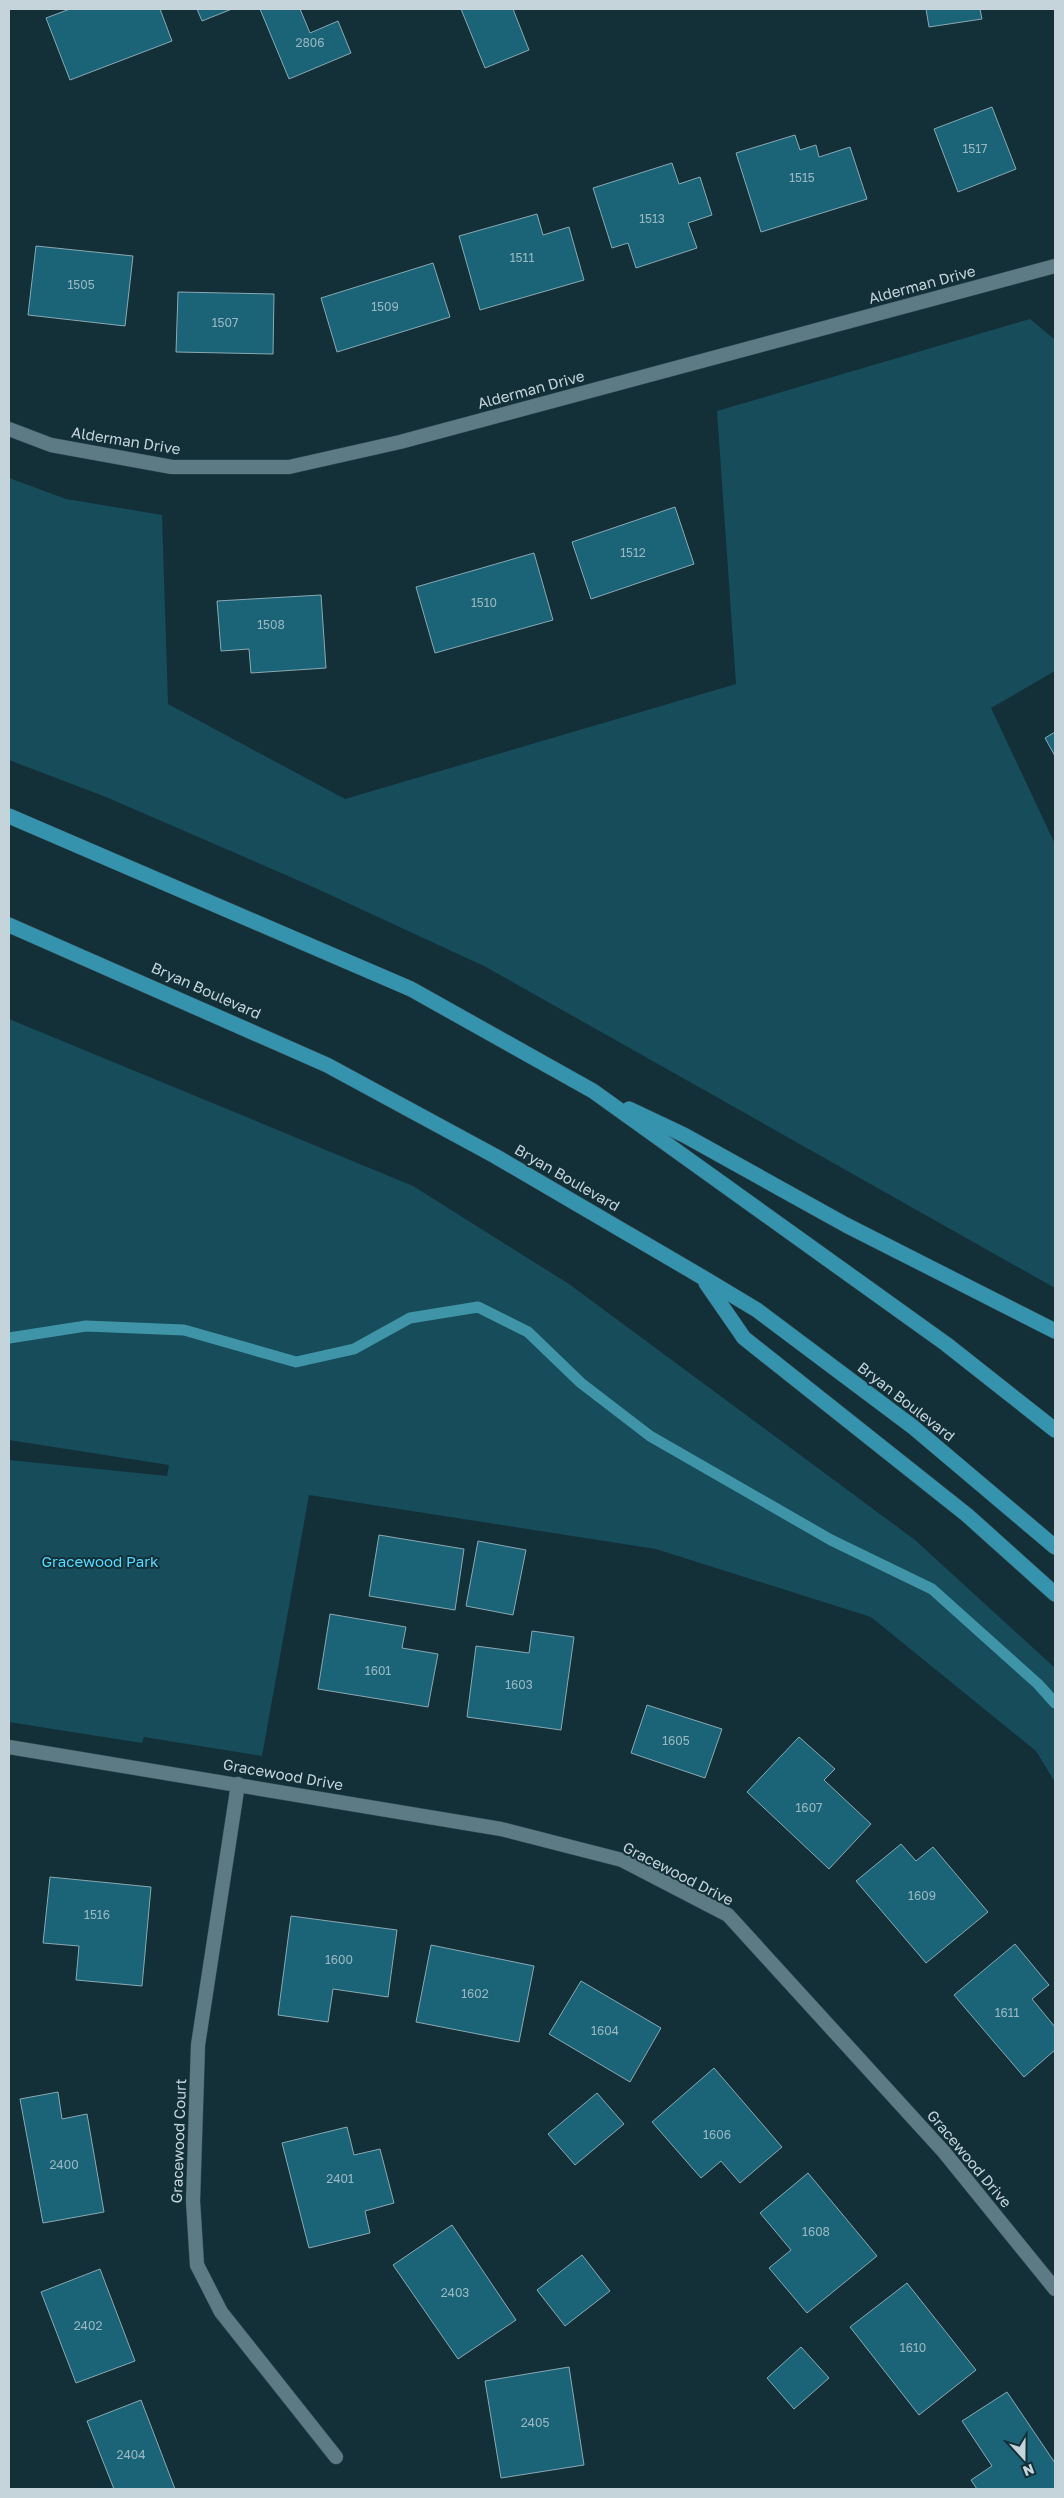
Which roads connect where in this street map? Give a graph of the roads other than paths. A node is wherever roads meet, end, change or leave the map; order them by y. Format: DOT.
graph roads {
  1 [pos="1055,266"];
  2 [pos="9,429"];
  3 [pos="9,816"];
  4 [pos="9,925"];
  5 [pos="592,1091"];
  6 [pos="702,1277"];
  7 [pos="1055,1331"];
  8 [pos="1055,1430"];
  9 [pos="1055,1547"];
  10 [pos="1055,1594"];
  11 [pos="9,1747"];
  12 [pos="238,1784"];
  13 [pos="1055,2290"];
  14 [pos="336,2457"];
  1 -- 2 [label="street, Alderman Drive"];
  3 -- 5 [label="highway"];
  4 -- 6 [label="highway, Bryan Boulevard"];
  5 -- 7 [label="highway"];
  5 -- 8 [label="highway"];
  6 -- 9 [label="highway, Bryan Boulevard"];
  6 -- 10 [label="highway"];
  11 -- 12 [label="street, Gracewood Drive"];
  12 -- 13 [label="street, Gracewood Drive"];
  12 -- 14 [label="street, Gracewood Court"];
}
